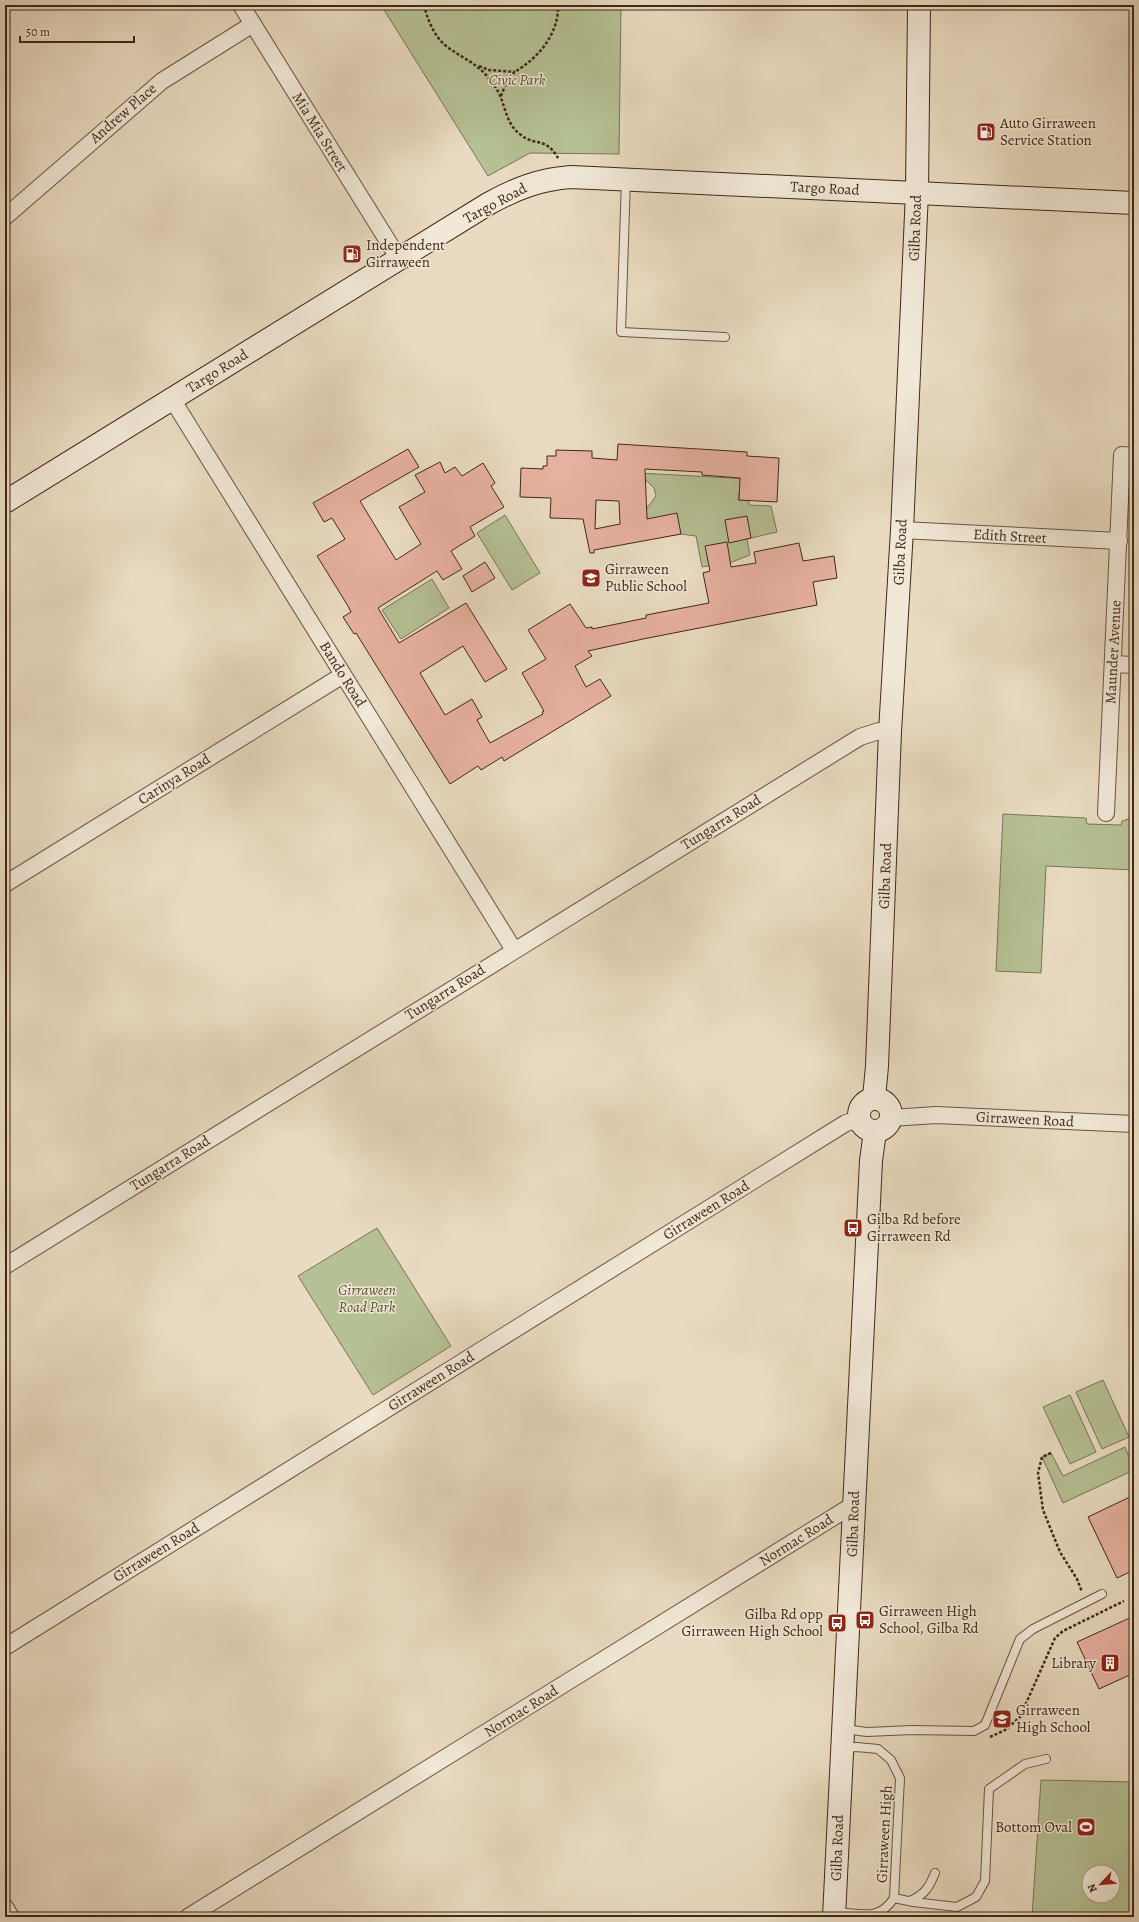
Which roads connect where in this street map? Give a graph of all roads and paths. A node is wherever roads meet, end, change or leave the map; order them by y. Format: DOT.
graph roads {
  1 [pos="241,5"];
  2 [pos="424,5"];
  3 [pos="558,5"];
  4 [pos="919,5"];
  5 [pos="253,24"];
  6 [pos="479,66"];
  7 [pos="515,72"];
  8 [pos="501,97"];
  9 [pos="558,158"];
  10 [pos="626,179"];
  11 [pos="916,192"];
  12 [pos="1134,203"];
  13 [pos="5,217"];
  14 [pos="399,259"];
  15 [pos="725,337"];
  16 [pos="172,399"];
  17 [pos="1134,456"];
  18 [pos="5,502"];
  19 [pos="902,530"];
  20 [pos="1119,541"];
  21 [pos="1113,664"];
  22 [pos="1134,665"];
  23 [pos="343,675"];
  24 [pos="890,732"];
  25 [pos="1106,813"];
  26 [pos="5,884"];
  27 [pos="514,950"];
  28 [pos="875,1123"];
  29 [pos="1134,1124"];
  30 [pos="5,1266"];
  31 [pos="1051,1453"];
  32 [pos="853,1505"];
  33 [pos="1102,1594"];
  34 [pos="1124,1601"];
  35 [pos="1086,1602"];
  36 [pos="5,1647"];
  37 [pos="842,1738"];
  38 [pos="984,1739"];
  39 [pos="1046,1759"];
  40 [pos="935,1873"];
  41 [pos="894,1898"];
  42 [pos="910,1901"];
  43 [pos="5,1907"];
  44 [pos="834,1914"];
  45 [pos="11,1917"];
  46 [pos="188,1917"];
  1 -- 5 [label="street, Mia Mia Street"];
  2 -- 6 [label="path"];
  3 -- 7 [label="path"];
  4 -- 11 [label="street, Gilba Road"];
  5 -- 13 [label="street, Andrew Place"];
  5 -- 14 [label="street, Mia Mia Street"];
  6 -- 7 [label="path"];
  6 -- 8 [label="path"];
  7 -- 8 [label="path"];
  8 -- 9 [label="path"];
  10 -- 11 [label="street, Targo Road"];
  10 -- 14 [label="street, Targo Road"];
  10 -- 15 [label="lane"];
  11 -- 12 [label="street, Targo Road"];
  11 -- 19 [label="street, Gilba Road"];
  14 -- 16 [label="street, Targo Road"];
  16 -- 18 [label="street, Targo Road"];
  16 -- 23 [label="street, Bando Road"];
  17 -- 20 [label="street, Maunder Avenue"];
  19 -- 20 [label="street, Edith Street"];
  19 -- 24 [label="street, Gilba Road"];
  20 -- 21 [label="street, Maunder Avenue"];
  21 -- 22 [label="street"];
  21 -- 25 [label="street, Maunder Avenue"];
  23 -- 26 [label="street, Carinya Road"];
  23 -- 27 [label="street, Bando Road"];
  24 -- 27 [label="street, Tungarra Road"];
  24 -- 28 [label="street, Gilba Road"];
  27 -- 30 [label="street, Tungarra Road"];
  28 -- 29 [label="street, Girraween Road"];
  28 -- 32 [label="street, Gilba Road"];
  28 -- 36 [label="street, Girraween Road"];
  31 -- 35 [label="path"];
  32 -- 37 [label="street, Gilba Road"];
  32 -- 46 [label="street, Normac Road"];
  33 -- 35 [label="lane"];
  34 -- 38 [label="path"];
  35 -- 37 [label="lane"];
  37 -- 41 [label="lane, Girraween High"];
  37 -- 44 [label="street, Gilba Road"];
  39 -- 42 [label="lane"];
  40 -- 42 [label="lane"];
  41 -- 42 [label="lane"];
  41 -- 44 [label="lane, Girraween High"];
  43 -- 45 [label="street"];
}
